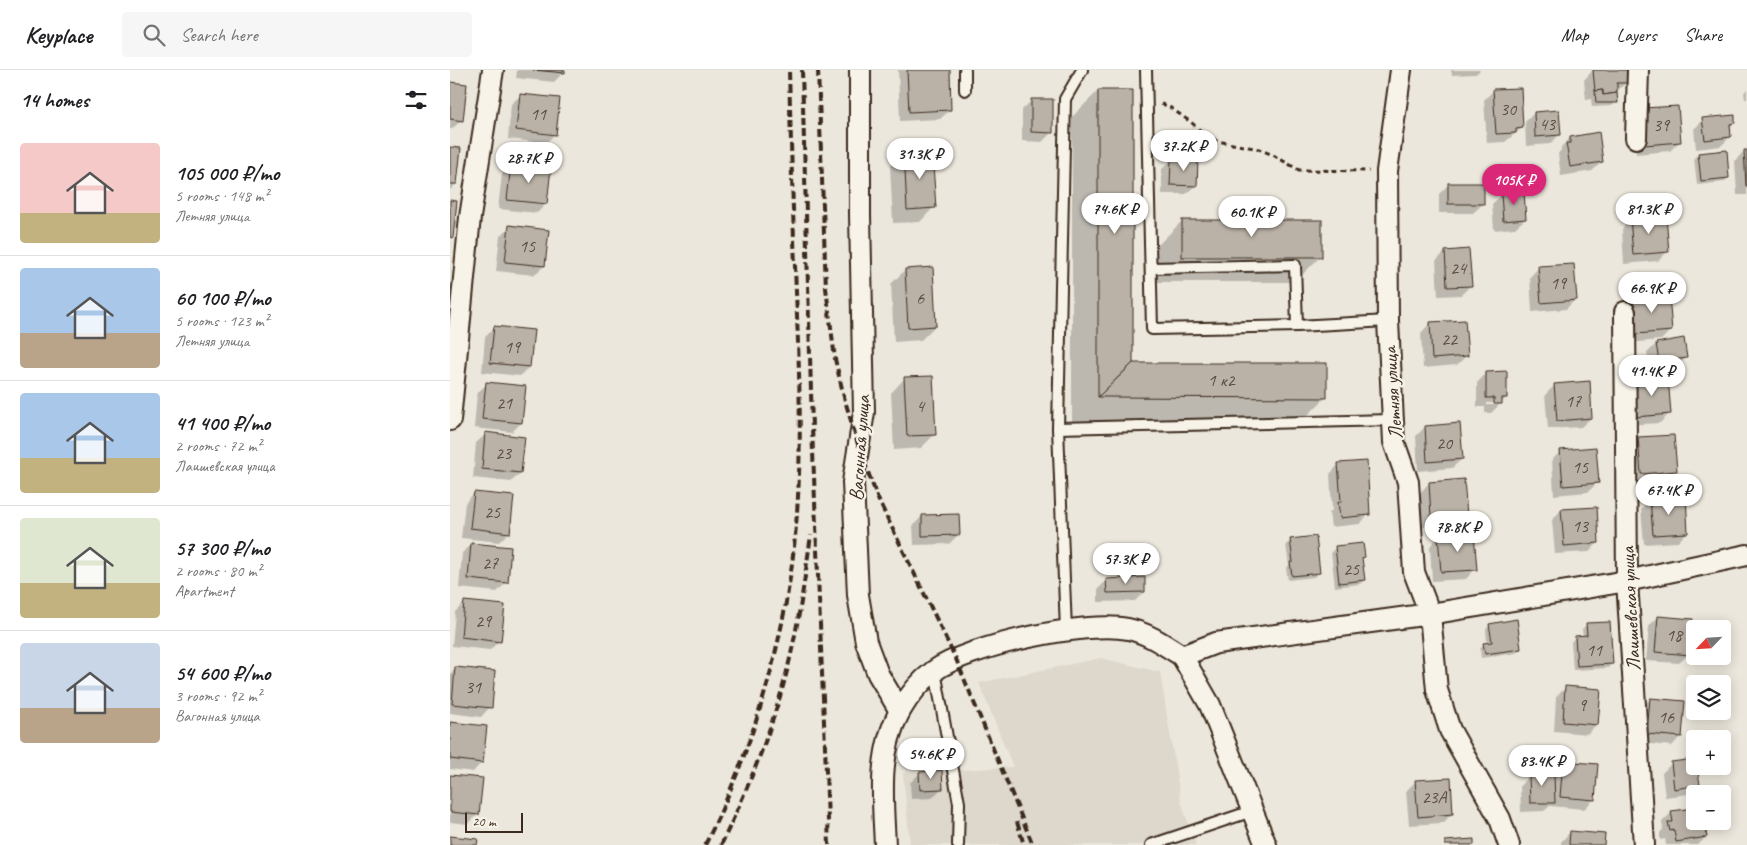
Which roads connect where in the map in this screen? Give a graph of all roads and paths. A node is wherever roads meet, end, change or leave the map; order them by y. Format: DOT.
graph roads {
  1 [pos="493,70"];
  2 [pos="860,70"];
  3 [pos="965,70"];
  4 [pos="1082,70"];
  5 [pos="1146,70"];
  6 [pos="1401,70"];
  7 [pos="1638,70"];
  8 [pos="966,90"];
  9 [pos="1147,98"];
  10 [pos="1636,138"];
  11 [pos="1387,171"];
  12 [pos="1151,268"];
  13 [pos="1624,312"];
  14 [pos="1388,321"];
  15 [pos="1297,326"];
  16 [pos="450,420"];
  17 [pos="1392,420"];
  18 [pos="1058,428"];
  19 [pos="1747,555"];
  20 [pos="1627,581"];
  21 [pos="1430,614"];
  22 [pos="1066,630"];
  23 [pos="1182,656"];
  24 [pos="935,670"];
  25 [pos="900,711"];
  26 [pos="1252,811"];
  27 [pos="885,845"];
  28 [pos="958,845"];
  29 [pos="1151,845"];
  30 [pos="1266,845"];
  31 [pos="1509,845"];
  32 [pos="1644,845"];
  1 -- 16 [label="street"];
  2 -- 25 [label="street, Вагонная улица"];
  3 -- 8 [label="lane"];
  4 -- 18 [label="lane"];
  5 -- 9 [label="lane"];
  6 -- 11 [label="street, Летняя улица"];
  7 -- 10 [label="street"];
  9 -- 11 [label="path"];
  9 -- 12 [label="lane"];
  11 -- 14 [label="street, Летняя улица"];
  12 -- 15 [label="lane"];
  12 -- 15 [label="lane"];
  13 -- 20 [label="street, Лаишевская улица"];
  14 -- 15 [label="lane"];
  14 -- 17 [label="street, Летняя улица"];
  17 -- 18 [label="lane"];
  17 -- 21 [label="street, Летняя улица"];
  18 -- 22 [label="lane"];
  19 -- 20 [label="street"];
  20 -- 21 [label="street"];
  20 -- 32 [label="street, Лаишевская улица"];
  21 -- 23 [label="street"];
  21 -- 31 [label="street, Летняя улица"];
  22 -- 23 [label="street"];
  22 -- 24 [label="street"];
  23 -- 26 [label="street"];
  24 -- 25 [label="street"];
  24 -- 28 [label="lane"];
  25 -- 27 [label="street"];
  26 -- 29 [label="lane"];
  26 -- 30 [label="street"];
}
